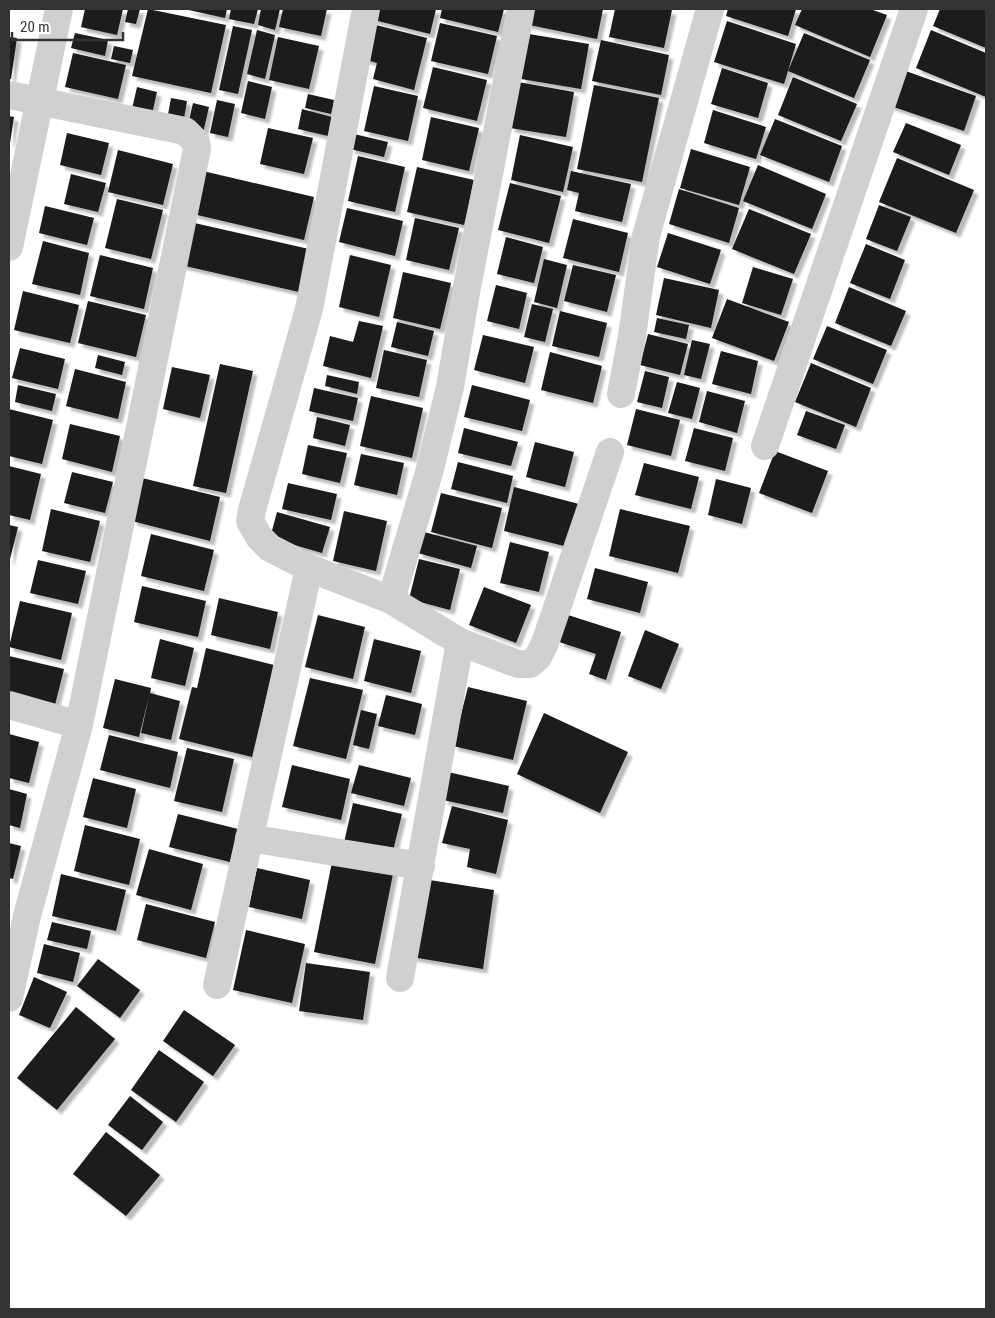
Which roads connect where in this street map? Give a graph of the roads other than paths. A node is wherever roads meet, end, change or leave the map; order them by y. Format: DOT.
graph roads {
  1 [pos="59,9"];
  2 [pos="366,9"];
  3 [pos="521,9"];
  4 [pos="710,9"];
  5 [pos="914,9"];
  6 [pos="9,95"];
  7 [pos="39,100"];
  8 [pos="9,247"];
  9 [pos="621,394"];
  10 [pos="765,446"];
  11 [pos="610,452"];
  12 [pos="309,568"];
  13 [pos="390,600"];
  14 [pos="460,642"];
  15 [pos="9,705"];
  16 [pos="79,725"];
  17 [pos="249,838"];
  18 [pos="421,866"];
  19 [pos="400,978"];
  20 [pos="217,985"];
  21 [pos="9,998"];
  1 -- 7 [label="street"];
  2 -- 12 [label="street"];
  3 -- 13 [label="street"];
  4 -- 9 [label="street"];
  5 -- 10 [label="street"];
  6 -- 7 [label="street"];
  7 -- 8 [label="street"];
  7 -- 16 [label="street"];
  11 -- 14 [label="street"];
  12 -- 13 [label="street"];
  12 -- 17 [label="street"];
  13 -- 14 [label="street"];
  14 -- 18 [label="street"];
  15 -- 16 [label="street"];
  16 -- 21 [label="street"];
  17 -- 18 [label="street"];
  17 -- 20 [label="street"];
  18 -- 19 [label="street"];
}
